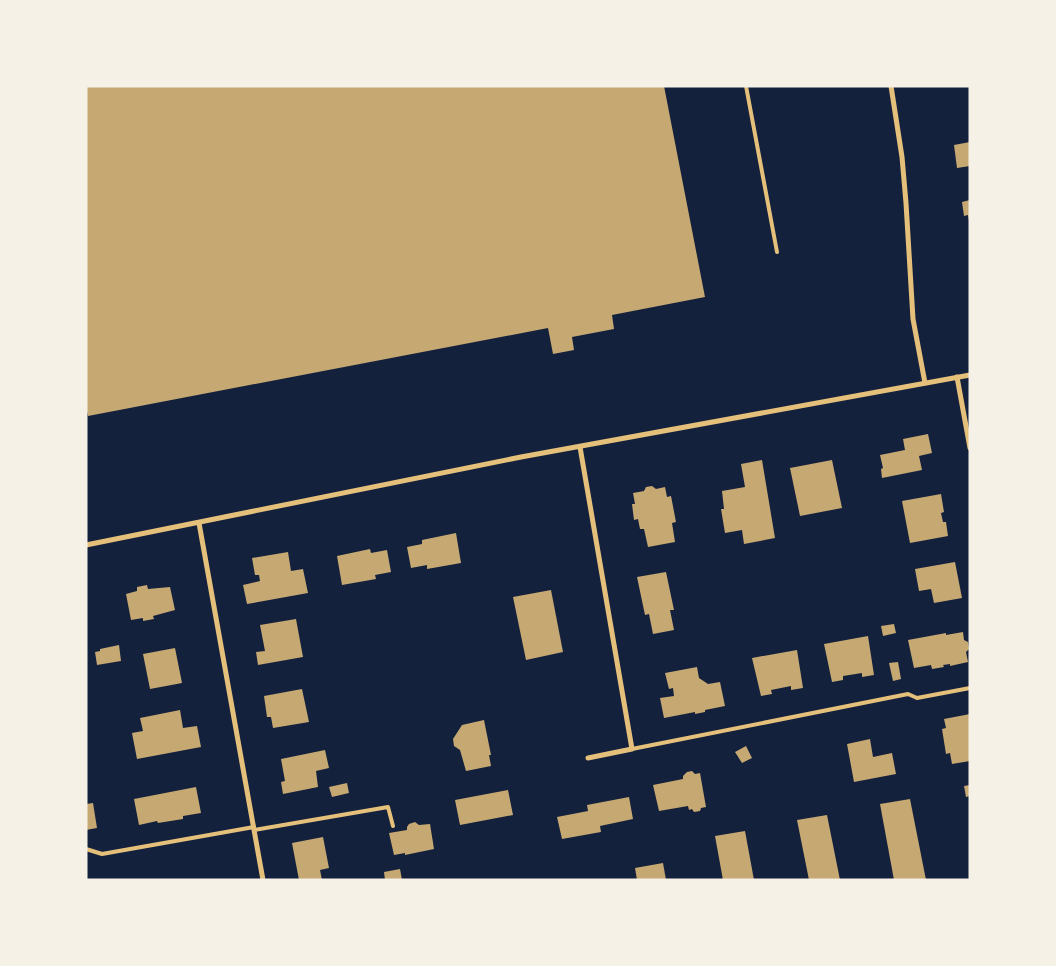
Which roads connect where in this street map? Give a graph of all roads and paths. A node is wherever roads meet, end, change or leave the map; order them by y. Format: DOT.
graph roads {
  1 [pos="746,86"];
  2 [pos="891,86"];
  3 [pos="777,252"];
  4 [pos="970,375"];
  5 [pos="957,377"];
  6 [pos="925,383"];
  7 [pos="580,447"];
  8 [pos="970,448"];
  9 [pos="199,523"];
  10 [pos="86,545"];
  11 [pos="970,688"];
  12 [pos="632,748"];
  13 [pos="588,758"];
  14 [pos="393,826"];
  15 [pos="254,829"];
  16 [pos="86,850"];
  17 [pos="263,880"];
  1 -- 3 [label="lane"];
  2 -- 6 [label="street"];
  4 -- 5 [label="street"];
  5 -- 6 [label="street"];
  5 -- 8 [label="street"];
  6 -- 7 [label="street"];
  7 -- 9 [label="street"];
  7 -- 12 [label="street"];
  9 -- 10 [label="street"];
  9 -- 15 [label="street"];
  11 -- 12 [label="lane"];
  12 -- 13 [label="street"];
  14 -- 15 [label="lane"];
  15 -- 16 [label="lane"];
  15 -- 17 [label="street"];
}
